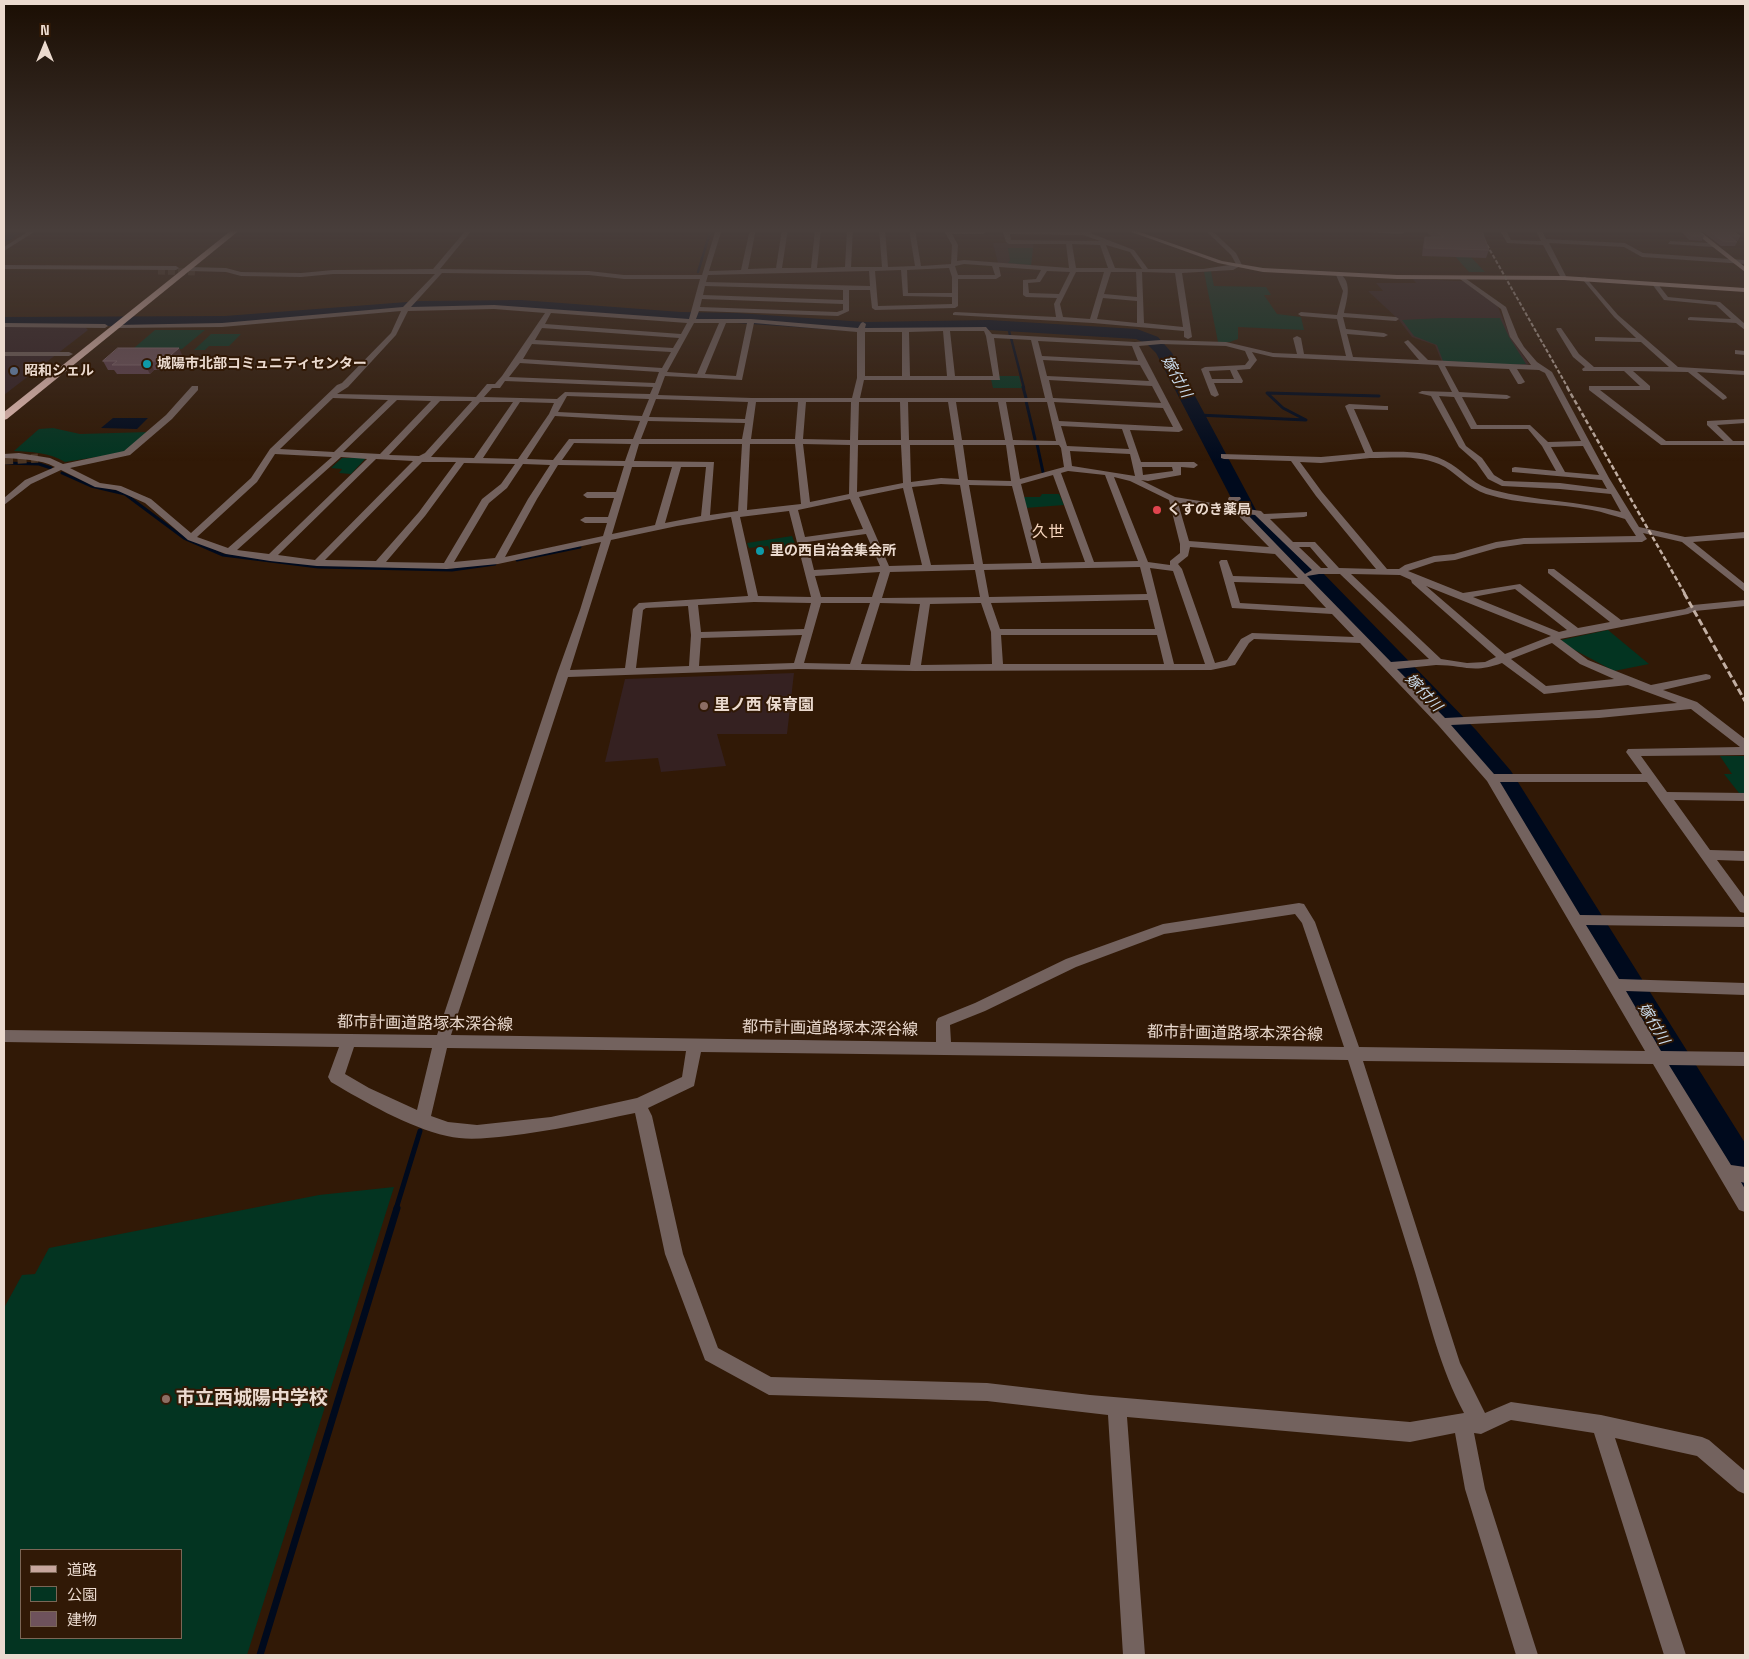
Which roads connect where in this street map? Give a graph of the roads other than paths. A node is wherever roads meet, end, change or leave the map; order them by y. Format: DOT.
graph roads {
  1 [pos="133,306"];
  2 [pos="139,306"];
  3 [pos="407,306"];
  4 [pos="697,306"];
  5 [pos="846,306"];
  6 [pos="874,306"];
  7 [pos="938,306"];
  8 [pos="955,306"];
  9 [pos="1025,306"];
  10 [pos="1057,306"];
  11 [pos="1097,306"];
  12 [pos="1140,306"];
  13 [pos="1183,306"];
  14 [pos="1342,306"];
  15 [pos="1502,306"];
  16 [pos="1608,306"];
  17 [pos="1722,306"];
  18 [pos="405,309"];
  19 [pos="550,310"];
  20 [pos="1025,311"];
  21 [pos="955,314"];
  22 [pos="1301,314"];
  23 [pos="694,316"];
  24 [pos="1340,316"];
  25 [pos="1396,318"];
  26 [pos="1690,318"];
  27 [pos="1060,320"];
  28 [pos="722,321"];
  29 [pos="1093,321"];
  30 [pos="1738,321"];
  31 [pos="752,322"];
  32 [pos="115,323"];
  33 [pos="4,325"];
  34 [pos="956,325"];
  35 [pos="1141,325"];
  36 [pos="540,326"];
  37 [pos="861,327"];
  38 [pos="1745,328"];
  39 [pos="946,329"];
  40 [pos="1186,329"];
  41 [pos="1559,329"];
  42 [pos="904,330"];
  43 [pos="1342,331"];
  44 [pos="1384,335"];
  45 [pos="684,336"];
  46 [pos="990,336"];
  47 [pos="1034,338"];
  48 [pos="1297,338"];
  49 [pos="1598,339"];
  50 [pos="1642,340"];
  51 [pos="531,342"];
  52 [pos="1190,342"];
  53 [pos="1408,342"];
  54 [pos="1135,344"];
  55 [pos="675,350"];
  56 [pos="1248,351"];
  57 [pos="4,354"];
  58 [pos="68,354"];
  59 [pos="1301,356"];
  60 [pos="1039,358"];
  61 [pos="1350,359"];
  62 [pos="519,361"];
  63 [pos="1425,362"];
  64 [pos="1142,363"];
  65 [pos="1440,363"];
  66 [pos="1512,367"];
  67 [pos="1233,368"];
  68 [pos="1539,368"];
  69 [pos="1676,369"];
  70 [pos="1627,370"];
  71 [pos="1690,370"];
  72 [pos="663,372"];
  73 [pos="1744,374"];
  74 [pos="700,376"];
  75 [pos="504,378"];
  76 [pos="861,378"];
  77 [pos="906,378"];
  78 [pos="951,378"];
  79 [pos="1045,378"];
  80 [pos="1209,381"];
  81 [pos="1521,382"];
  82 [pos="1155,384"];
  83 [pos="657,385"];
  84 [pos="195,388"];
  85 [pos="1422,393"];
  86 [pos="1433,393"];
  87 [pos="1454,393"];
  88 [pos="331,396"];
  89 [pos="1215,396"];
  90 [pos="395,397"];
  91 [pos="1507,397"];
  92 [pos="438,398"];
  93 [pos="654,398"];
  94 [pos="1723,398"];
  95 [pos="11,399"];
  96 [pos="478,400"];
  97 [pos="518,400"];
  98 [pos="752,400"];
  99 [pos="802,400"];
  100 [pos="855,400"];
  101 [pos="952,400"];
  102 [pos="1002,400"];
  103 [pos="1052,400"];
  104 [pos="559,401"];
  105 [pos="904,401"];
  106 [pos="1165,406"];
  107 [pos="1384,408"];
  108 [pos="553,414"];
  109 [pos="4,417"];
  110 [pos="645,419"];
  111 [pos="748,421"];
  112 [pos="1745,421"];
  113 [pos="1057,423"];
  114 [pos="1125,426"];
  115 [pos="635,442"];
  116 [pos="853,442"];
  117 [pos="907,442"];
  118 [pos="958,442"];
  119 [pos="1010,442"];
  120 [pos="1730,442"];
  121 [pos="746,443"];
  122 [pos="799,443"];
  123 [pos="1587,443"];
  124 [pos="1745,443"];
  125 [pos="1546,445"];
  126 [pos="1063,446"];
  127 [pos="273,451"];
  128 [pos="1132,452"];
  129 [pos="337,455"];
  130 [pos="1370,455"];
  131 [pos="4,456"];
  132 [pos="1224,456"];
  133 [pos="378,457"];
  134 [pos="420,459"];
  135 [pos="1294,459"];
  136 [pos="462,460"];
  137 [pos="477,460"];
  138 [pos="520,460"];
  139 [pos="555,461"];
  140 [pos="628,464"];
  141 [pos="677,464"];
  142 [pos="1138,464"];
  143 [pos="1176,465"];
  144 [pos="1194,465"];
  145 [pos="61,467"];
  146 [pos="1068,468"];
  147 [pos="1515,470"];
  148 [pos="1056,472"];
  149 [pos="1108,472"];
  150 [pos="1562,474"];
  151 [pos="1136,478"];
  152 [pos="1605,478"];
  153 [pos="964,482"];
  154 [pos="1016,482"];
  155 [pos="907,485"];
  156 [pos="1613,492"];
  157 [pos="587,495"];
  158 [pos="619,495"];
  159 [pos="853,495"];
  160 [pos="1237,499"];
  161 [pos="1173,500"];
  162 [pos="4,502"];
  163 [pos="806,505"];
  164 [pos="793,508"];
  165 [pos="1238,510"];
  166 [pos="739,514"];
  167 [pos="1304,514"];
  168 [pos="1260,515"];
  169 [pos="1629,517"];
  170 [pos="705,518"];
  171 [pos="584,520"];
  172 [pos="611,520"];
  173 [pos="659,527"];
  174 [pos="1636,529"];
  175 [pos="868,531"];
  176 [pos="1745,535"];
  177 [pos="190,538"];
  178 [pos="606,538"];
  179 [pos="800,540"];
  180 [pos="1685,540"];
  181 [pos="1186,544"];
  182 [pos="1291,545"];
  183 [pos="1278,551"];
  184 [pos="229,552"];
  185 [pos="270,558"];
  186 [pos="498,561"];
  187 [pos="1224,562"];
  188 [pos="317,563"];
  189 [pos="379,564"];
  190 [pos="1144,564"];
  191 [pos="447,566"];
  192 [pos="1037,566"];
  193 [pos="1091,566"];
  194 [pos="927,568"];
  195 [pos="980,568"];
  196 [pos="886,569"];
  197 [pos="1177,570"];
  198 [pos="1551,571"];
  199 [pos="1318,572"];
  200 [pos="1340,572"];
  201 [pos="1384,572"];
  202 [pos="810,574"];
  203 [pos="1405,574"];
  204 [pos="1228,579"];
  205 [pos="1304,579"];
  206 [pos="1745,589"];
  207 [pos="1464,596"];
  208 [pos="1152,597"];
  209 [pos="754,599"];
  210 [pos="817,600"];
  211 [pos="876,600"];
  212 [pos="985,600"];
  213 [pos="925,601"];
  214 [pos="1745,602"];
  215 [pos="693,604"];
  216 [pos="1335,611"];
  217 [pos="1620,624"];
  218 [pos="808,632"];
  219 [pos="996,632"];
  220 [pos="1161,632"];
  221 [pos="1576,632"];
  222 [pos="696,635"];
  223 [pos="1555,637"];
  224 [pos="1362,640"];
  225 [pos="1503,658"];
  226 [pos="1438,662"];
  227 [pos="798,666"];
  228 [pos="854,666"];
  229 [pos="1387,666"];
  230 [pos="1211,667"];
  231 [pos="694,668"];
  232 [pos="915,668"];
  233 [pos="998,668"];
  234 [pos="1170,668"];
  235 [pos="630,673"];
  236 [pos="562,674"];
  237 [pos="1706,677"];
  238 [pos="1629,681"];
  239 [pos="1650,689"];
  240 [pos="1693,705"];
  241 [pos="1442,722"];
  242 [pos="1745,745"];
  243 [pos="1745,751"];
  244 [pos="1491,778"];
  245 [pos="1651,778"];
  246 [pos="1664,796"];
  247 [pos="1745,798"];
  248 [pos="1707,855"];
  249 [pos="1745,856"];
  250 [pos="1745,908"];
  251 [pos="1576,920"];
  252 [pos="1745,922"];
  253 [pos="1615,985"];
  254 [pos="1745,989"];
  255 [pos="4,1036"];
  256 [pos="349,1040"];
  257 [pos="442,1041"];
  258 [pos="695,1045"];
  259 [pos="944,1048"];
  260 [pos="1353,1053"];
  261 [pos="1656,1057"];
  262 [pos="1745,1059"];
  263 [pos="639,1105"];
  264 [pos="422,1120"];
  265 [pos="1725,1172"];
  266 [pos="1745,1175"];
  267 [pos="1745,1204"];
  268 [pos="1117,1405"];
  269 [pos="1471,1423"];
  270 [pos="1601,1425"];
  271 [pos="1745,1484"];
  272 [pos="1134,1655"];
  273 [pos="1527,1655"];
  274 [pos="1675,1655"];
  1 -- 32 [label="highway"];
  2 -- 32 [label="highway"];
  3 -- 18 [label="street"];
  4 -- 23 [label="street"];
  5 -- 23 [label="street"];
  6 -- 7 [label="street"];
  8 -- 21 [label="street"];
  9 -- 20 [label="street"];
  10 -- 27 [label="street"];
  11 -- 29 [label="street"];
  12 -- 35 [label="street"];
  13 -- 40 [label="street"];
  14 -- 24 [label="street"];
  15 -- 68 [label="street"];
  16 -- 50 [label="street"];
  17 -- 30 [label="street"];
  18 -- 19 [label="street"];
  18 -- 32 [label="street"];
  18 -- 88 [label="street"];
  19 -- 23 [label="street"];
  19 -- 36 [label="street"];
  20 -- 21 [label="street"];
  20 -- 27 [label="street"];
  21 -- 34 [label="street"];
  22 -- 24 [label="street"];
  23 -- 28 [label="street"];
  23 -- 45 [label="street"];
  24 -- 25 [label="street"];
  24 -- 43 [label="street"];
  26 -- 30 [label="street"];
  27 -- 29 [label="street"];
  28 -- 31 [label="street"];
  28 -- 74 [label="street"];
  29 -- 35 [label="street"];
  30 -- 38 [label="street"];
  31 -- 37 [label="street"];
  31 -- 74 [label="street"];
  32 -- 33 [label="street"];
  32 -- 58 [label="highway"];
  32 -- 109 [label="highway"];
  34 -- 37 [label="street"];
  34 -- 39 [label="street"];
  34 -- 46 [label="street"];
  35 -- 40 [label="street"];
  36 -- 45 [label="street"];
  36 -- 51 [label="street"];
  37 -- 42 [label="street"];
  37 -- 76 [label="street"];
  39 -- 42 [label="street"];
  39 -- 78 [label="street"];
  40 -- 52 [label="street"];
  41 -- 70 [label="street"];
  42 -- 77 [label="street"];
  43 -- 44 [label="street"];
  43 -- 61 [label="street"];
  45 -- 55 [label="street"];
  46 -- 47 [label="street"];
  46 -- 78 [label="street"];
  47 -- 54 [label="street"];
  47 -- 60 [label="street"];
  48 -- 59 [label="street"];
  49 -- 50 [label="street"];
  50 -- 69 [label="street"];
  51 -- 55 [label="street"];
  51 -- 62 [label="street"];
  52 -- 54 [label="street"];
  52 -- 56 [label="street"];
  53 -- 63 [label="street"];
  54 -- 64 [label="street"];
  55 -- 72 [label="street"];
  56 -- 59 [label="street"];
  56 -- 67 [label="street"];
  57 -- 58 [label="street"];
  58 -- 95 [label="highway"];
  59 -- 61 [label="street"];
  60 -- 64 [label="street"];
  60 -- 79 [label="street"];
  61 -- 63 [label="street"];
  62 -- 72 [label="street"];
  62 -- 75 [label="street"];
  63 -- 65 [label="street"];
  64 -- 82 [label="street"];
  65 -- 66 [label="street"];
  65 -- 87 [label="street"];
  66 -- 68 [label="street"];
  66 -- 81 [label="street"];
  67 -- 80 [label="street"];
  67 -- 80 [label="street"];
  68 -- 123 [label="street"];
  69 -- 70 [label="street"];
  69 -- 71 [label="street"];
  70 -- 120 [label="street"];
  71 -- 73 [label="street"];
  71 -- 94 [label="street"];
  72 -- 74 [label="street"];
  72 -- 83 [label="street"];
  75 -- 83 [label="street"];
  75 -- 96 [label="street"];
  76 -- 77 [label="street"];
  76 -- 100 [label="street"];
  77 -- 78 [label="street"];
  79 -- 82 [label="street"];
  79 -- 103 [label="street"];
  80 -- 89 [label="street"];
  82 -- 106 [label="street"];
  83 -- 93 [label="street"];
  84 -- 145 [label="street"];
  85 -- 86 [label="street"];
  86 -- 87 [label="street"];
  86 -- 156 [label="street"];
  87 -- 91 [label="street"];
  87 -- 125 [label="street"];
  88 -- 90 [label="street"];
  88 -- 127 [label="street"];
  90 -- 92 [label="street"];
  90 -- 129 [label="street"];
  92 -- 96 [label="street"];
  92 -- 133 [label="street"];
  93 -- 98 [label="street"];
  93 -- 104 [label="street"];
  93 -- 110 [label="street"];
  96 -- 97 [label="street"];
  96 -- 134 [label="street"];
  97 -- 104 [label="street"];
  97 -- 137 [label="street"];
  98 -- 99 [label="street"];
  98 -- 111 [label="street"];
  99 -- 100 [label="street"];
  99 -- 122 [label="street"];
  100 -- 105 [label="street"];
  100 -- 116 [label="street"];
  101 -- 102 [label="street"];
  101 -- 105 [label="street"];
  101 -- 118 [label="street"];
  102 -- 103 [label="street"];
  102 -- 119 [label="street"];
  103 -- 106 [label="street"];
  103 -- 113 [label="street"];
  104 -- 108 [label="street"];
  105 -- 117 [label="street"];
  106 -- 114 [label="street"];
  107 -- 130 [label="street"];
  108 -- 110 [label="street"];
  108 -- 138 [label="street"];
  110 -- 111 [label="street"];
  110 -- 115 [label="street"];
  111 -- 121 [label="street"];
  112 -- 120 [label="street"];
  113 -- 114 [label="street"];
  113 -- 126 [label="street"];
  114 -- 128 [label="street"];
  115 -- 121 [label="street"];
  115 -- 139 [label="street"];
  115 -- 140 [label="street"];
  116 -- 117 [label="street"];
  116 -- 122 [label="street"];
  116 -- 159 [label="street"];
  117 -- 118 [label="street"];
  117 -- 155 [label="street"];
  118 -- 119 [label="street"];
  118 -- 153 [label="street"];
  119 -- 126 [label="street"];
  119 -- 154 [label="street"];
  120 -- 124 [label="street"];
  121 -- 122 [label="street"];
  121 -- 166 [label="street"];
  122 -- 163 [label="street"];
  123 -- 125 [label="street"];
  123 -- 152 [label="street"];
  125 -- 150 [label="street"];
  126 -- 128 [label="street"];
  126 -- 146 [label="street"];
  127 -- 129 [label="street"];
  127 -- 177 [label="street"];
  128 -- 142 [label="street"];
  129 -- 133 [label="street"];
  129 -- 184 [label="street"];
  130 -- 135 [label="street"];
  130 -- 169 [label="street"];
  131 -- 145 [label="street"];
  132 -- 135 [label="street"];
  133 -- 134 [label="street"];
  133 -- 185 [label="street"];
  134 -- 136 [label="street"];
  134 -- 188 [label="street"];
  135 -- 201 [label="street"];
  136 -- 137 [label="street"];
  136 -- 189 [label="street"];
  137 -- 138 [label="street"];
  138 -- 139 [label="street"];
  138 -- 191 [label="street"];
  139 -- 140 [label="street"];
  139 -- 186 [label="street"];
  140 -- 141 [label="street"];
  140 -- 158 [label="street"];
  141 -- 170 [label="street"];
  141 -- 173 [label="street"];
  142 -- 143 [label="street"];
  142 -- 151 [label="street"];
  143 -- 144 [label="street"];
  143 -- 151 [label="street"];
  145 -- 162 [label="street"];
  145 -- 177 [label="street"];
  146 -- 148 [label="street"];
  146 -- 149 [label="street"];
  147 -- 150 [label="street"];
  148 -- 154 [label="street"];
  148 -- 193 [label="street"];
  149 -- 151 [label="street"];
  149 -- 190 [label="street"];
  150 -- 152 [label="street"];
  151 -- 161 [label="street"];
  152 -- 156 [label="street"];
  153 -- 154 [label="street"];
  153 -- 155 [label="street"];
  153 -- 195 [label="street"];
  154 -- 192 [label="street"];
  155 -- 159 [label="street"];
  155 -- 194 [label="street"];
  156 -- 169 [label="street"];
  157 -- 158 [label="street"];
  158 -- 172 [label="street"];
  159 -- 163 [label="street"];
  159 -- 175 [label="street"];
  160 -- 165 [label="street"];
  161 -- 165 [label="street"];
  161 -- 181 [label="street"];
  163 -- 164 [label="street"];
  164 -- 166 [label="street"];
  164 -- 179 [label="street"];
  165 -- 168 [label="street"];
  165 -- 183 [label="street"];
  166 -- 170 [label="street"];
  166 -- 209 [label="street"];
  167 -- 168 [label="street"];
  168 -- 182 [label="street"];
  169 -- 174 [label="street"];
  170 -- 173 [label="street"];
  171 -- 172 [label="street"];
  172 -- 178 [label="street"];
  173 -- 178 [label="street"];
  174 -- 180 [label="street"];
  174 -- 203 [label="street"];
  175 -- 179 [label="street"];
  175 -- 196 [label="street"];
  176 -- 180 [label="street"];
  177 -- 184 [label="street"];
  178 -- 186 [label="street"];
  178 -- 236 [label="street"];
  179 -- 202 [label="street"];
  180 -- 206 [label="street"];
  181 -- 183 [label="street"];
  181 -- 197 [label="street"];
  182 -- 199 [label="street"];
  182 -- 200 [label="street"];
  183 -- 205 [label="street"];
  184 -- 185 [label="street"];
  185 -- 188 [label="street"];
  186 -- 191 [label="street"];
  187 -- 204 [label="street"];
  188 -- 189 [label="street"];
  189 -- 191 [label="street"];
  190 -- 193 [label="street"];
  190 -- 197 [label="street"];
  190 -- 208 [label="street"];
  192 -- 193 [label="street"];
  192 -- 195 [label="street"];
  194 -- 195 [label="street"];
  194 -- 196 [label="street"];
  195 -- 212 [label="street"];
  196 -- 202 [label="street"];
  196 -- 211 [label="street"];
  197 -- 230 [label="street"];
  198 -- 217 [label="street"];
  199 -- 200 [label="street"];
  199 -- 205 [label="street"];
  200 -- 201 [label="street"];
  200 -- 226 [label="street"];
  201 -- 203 [label="street"];
  202 -- 210 [label="street"];
  203 -- 207 [label="street"];
  203 -- 225 [label="street"];
  204 -- 205 [label="street"];
  204 -- 216 [label="street"];
  205 -- 216 [label="street"];
  207 -- 221 [label="street"];
  207 -- 223 [label="street"];
  208 -- 212 [label="street"];
  208 -- 220 [label="street"];
  209 -- 210 [label="street"];
  209 -- 215 [label="street"];
  210 -- 211 [label="street"];
  210 -- 218 [label="street"];
  211 -- 213 [label="street"];
  211 -- 228 [label="street"];
  212 -- 213 [label="street"];
  212 -- 219 [label="street"];
  213 -- 232 [label="street"];
  214 -- 217 [label="street"];
  215 -- 222 [label="street"];
  215 -- 235 [label="street"];
  216 -- 224 [label="street"];
  217 -- 221 [label="street"];
  218 -- 222 [label="street"];
  218 -- 227 [label="street"];
  219 -- 220 [label="street"];
  219 -- 233 [label="street"];
  220 -- 234 [label="street"];
  221 -- 223 [label="street"];
  222 -- 231 [label="street"];
  223 -- 225 [label="street"];
  223 -- 238 [label="street"];
  224 -- 229 [label="street"];
  224 -- 230 [label="street"];
  225 -- 226 [label="street"];
  225 -- 238 [label="street"];
  226 -- 229 [label="street"];
  227 -- 228 [label="street"];
  227 -- 231 [label="street"];
  228 -- 232 [label="street"];
  229 -- 241 [label="street"];
  230 -- 234 [label="street"];
  231 -- 235 [label="street"];
  232 -- 233 [label="street"];
  233 -- 234 [label="street"];
  235 -- 236 [label="street"];
  236 -- 257 [label="street"];
  237 -- 239 [label="street"];
  238 -- 239 [label="street"];
  239 -- 240 [label="street"];
  240 -- 241 [label="street"];
  240 -- 242 [label="street"];
  241 -- 244 [label="street"];
  243 -- 245 [label="street"];
  244 -- 245 [label="street"];
  244 -- 251 [label="street"];
  245 -- 246 [label="street"];
  246 -- 247 [label="street"];
  246 -- 248 [label="street"];
  248 -- 249 [label="street"];
  248 -- 250 [label="street"];
  251 -- 252 [label="street"];
  251 -- 253 [label="street"];
  253 -- 254 [label="street"];
  253 -- 261 [label="street"];
  255 -- 256 [label="street, 都市計画道路塚本深谷線"];
  256 -- 257 [label="street, 都市計画道路塚本深谷線"];
  256 -- 264 [label="street"];
  257 -- 258 [label="street, 都市計画道路塚本深谷線"];
  257 -- 264 [label="street"];
  258 -- 259 [label="street, 都市計画道路塚本深谷線"];
  258 -- 263 [label="street"];
  259 -- 260 [label="street, 都市計画道路塚本深谷線"];
  259 -- 260 [label="street"];
  260 -- 261 [label="street, 都市計画道路塚本深谷線"];
  260 -- 269 [label="street"];
  261 -- 262 [label="street, 都市計画道路塚本深谷線"];
  261 -- 265 [label="street"];
  263 -- 264 [label="street"];
  263 -- 268 [label="street"];
  265 -- 266 [label="street"];
  265 -- 267 [label="street"];
  268 -- 269 [label="street"];
  268 -- 272 [label="street"];
  269 -- 270 [label="street"];
  269 -- 273 [label="street"];
  270 -- 271 [label="street"];
  270 -- 274 [label="street"];
}
